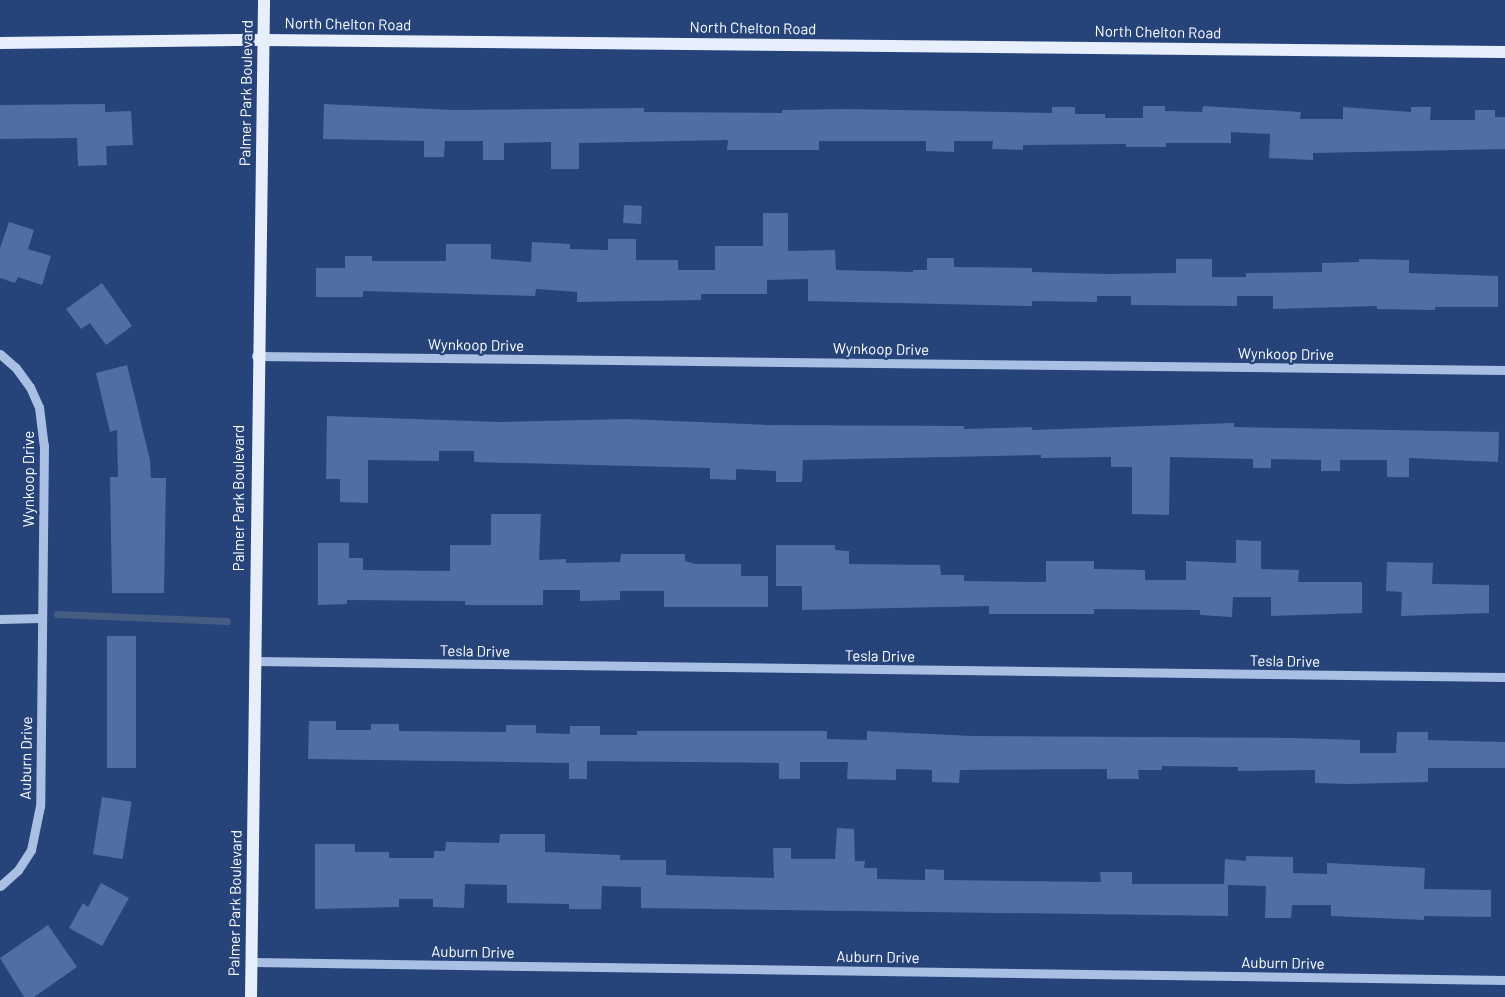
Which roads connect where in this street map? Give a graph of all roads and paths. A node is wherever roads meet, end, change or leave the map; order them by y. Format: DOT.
graph roads {
  1 [pos="264,0"];
  2 [pos="263,40"];
  3 [pos="0,43"];
  4 [pos="1505,52"];
  5 [pos="0,354"];
  6 [pos="256,356"];
  7 [pos="1505,370"];
  8 [pos="41,618"];
  9 [pos="0,619"];
  10 [pos="254,661"];
  11 [pos="1505,677"];
  12 [pos="0,886"];
  13 [pos="251,962"];
  14 [pos="1505,980"];
  15 [pos="250,997"];
  1 -- 2 [label="main road, Palmer Park Boulevard"];
  2 -- 3 [label="main road, North Chelton Road"];
  2 -- 4 [label="main road, North Chelton Road"];
  2 -- 6 [label="main road, Palmer Park Boulevard"];
  5 -- 8 [label="street, Wynkoop Drive"];
  6 -- 7 [label="street, Wynkoop Drive"];
  6 -- 10 [label="main road, Palmer Park Boulevard"];
  8 -- 9 [label="street"];
  8 -- 12 [label="street, Auburn Drive"];
  10 -- 11 [label="street, Tesla Drive"];
  10 -- 13 [label="main road, Palmer Park Boulevard"];
  13 -- 14 [label="street, Auburn Drive"];
  13 -- 15 [label="main road, Palmer Park Boulevard"];
}
